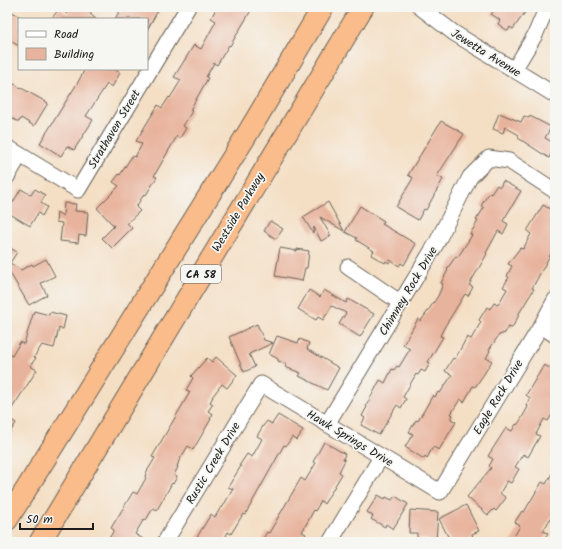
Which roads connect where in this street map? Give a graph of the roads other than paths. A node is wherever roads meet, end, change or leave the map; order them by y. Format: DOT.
graph roads {
  1 [pos="188,7"];
  2 [pos="324,7"];
  3 [pos="363,7"];
  4 [pos="420,7"];
  5 [pos="547,7"];
  6 [pos="514,70"];
  7 [pos="555,95"];
  8 [pos="7,147"];
  9 [pos="20,155"];
  10 [pos="7,177"];
  11 [pos="555,191"];
  12 [pos="348,267"];
  13 [pos="555,300"];
  14 [pos="401,303"];
  15 [pos="541,326"];
  16 [pos="555,334"];
  17 [pos="261,384"];
  18 [pos="327,424"];
  19 [pos="381,457"];
  20 [pos="440,492"];
  21 [pos="7,520"];
  22 [pos="40,542"];
  23 [pos="165,542"];
  24 [pos="330,542"];
  1 -- 9 [label="street, Strathaven Street"];
  2 -- 21 [label="highway, CA 58"];
  3 -- 22 [label="highway, Westside Parkway / CA 58"];
  4 -- 6 [label="street, Jewetta Avenue"];
  5 -- 6 [label="street"];
  6 -- 7 [label="street, Jewetta Avenue"];
  8 -- 9 [label="street"];
  9 -- 10 [label="street"];
  11 -- 14 [label="street, Chimney Rock Drive"];
  12 -- 14 [label="street"];
  13 -- 15 [label="street, Eagle Rock Drive"];
  14 -- 18 [label="street, Chimney Rock Drive"];
  15 -- 16 [label="street"];
  15 -- 20 [label="street, Eagle Rock Drive"];
  17 -- 18 [label="street, Hawk Springs Drive"];
  17 -- 23 [label="street, Rustic Creek Drive"];
  18 -- 19 [label="street, Hawk Springs Drive"];
  19 -- 20 [label="street, Hawk Springs Drive"];
  19 -- 24 [label="street"];
}
